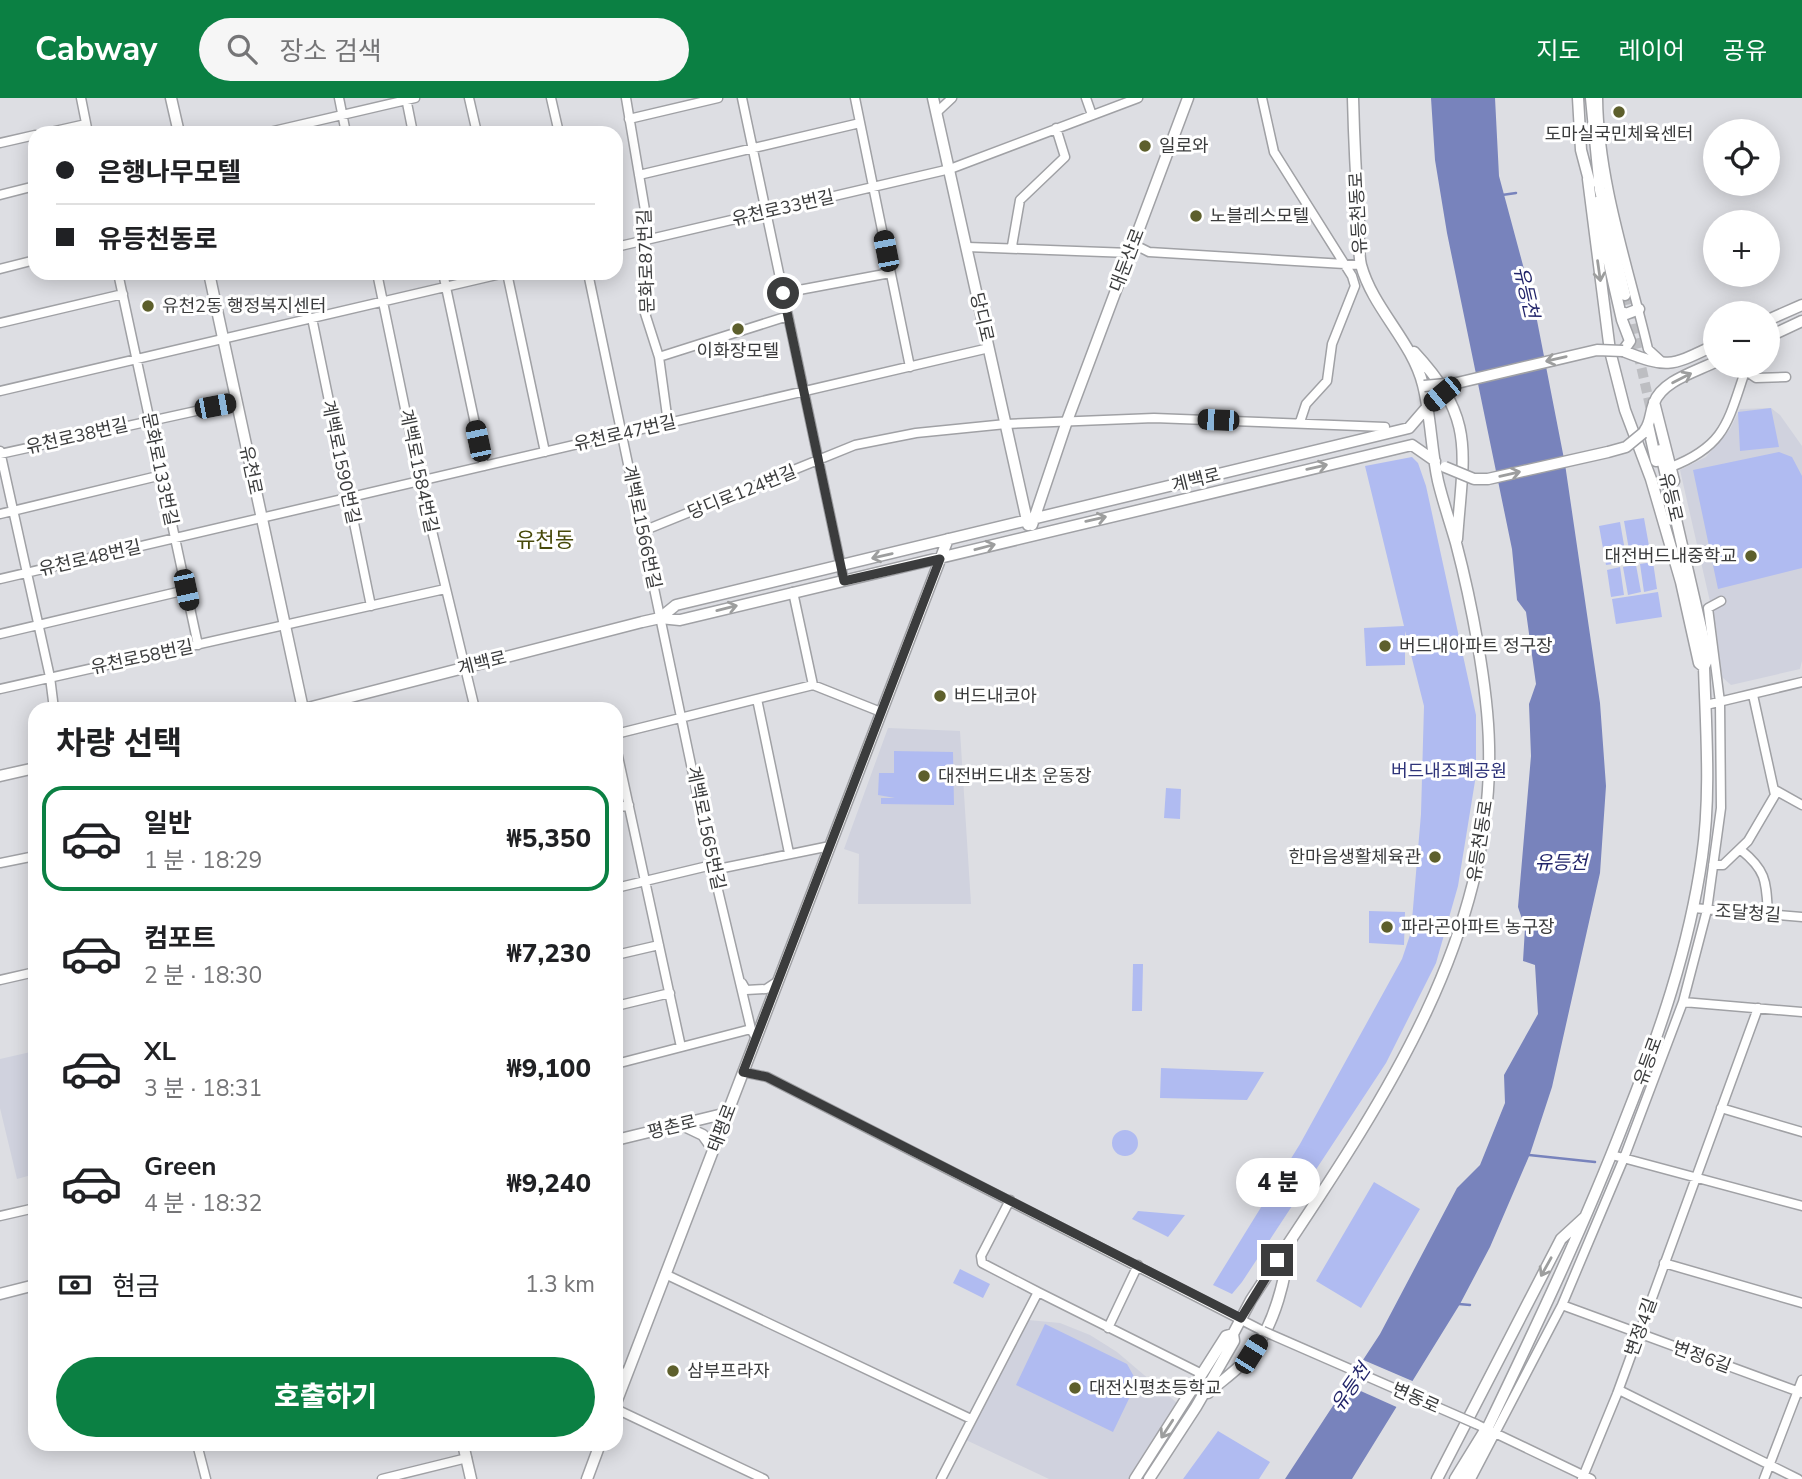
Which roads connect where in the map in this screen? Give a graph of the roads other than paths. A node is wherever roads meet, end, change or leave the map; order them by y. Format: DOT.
graph roads {
  1 [pos="81,98"];
  2 [pos="171,98"];
  3 [pos="339,98"];
  4 [pos="469,98"];
  5 [pos="551,98"];
  6 [pos="626,98"];
  7 [pos="718,98"];
  8 [pos="742,98"];
  9 [pos="855,98"];
  10 [pos="933,98"];
  11 [pos="952,98"];
  12 [pos="1086,98"];
  13 [pos="1138,98"];
  14 [pos="1188,98"];
  15 [pos="1262,98"];
  16 [pos="1353,98"];
  17 [pos="1578,98"];
  18 [pos="1591,98"];
  19 [pos="1598,98"];
  20 [pos="409,99"];
  21 [pos="1126,100"];
  22 [pos="937,112"];
  23 [pos="342,115"];
  24 [pos="1092,115"];
  25 [pos="629,119"];
  26 [pos="860,123"];
  27 [pos="86,126"];
  28 [pos="177,126"];
  29 [pos="295,126"];
  30 [pos="344,126"];
  31 [pos="412,126"];
  32 [pos="475,126"];
  33 [pos="557,126"];
  34 [pos="1056,128"];
  35 [pos="28,137"];
  36 [pos="0,143"];
  37 [pos="752,148"];
  38 [pos="950,169"];
  39 [pos="639,175"];
  40 [pos="1588,178"];
  41 [pos="873,187"];
  42 [pos="28,189"];
  43 [pos="0,195"];
  44 [pos="766,212"];
  45 [pos="647,240"];
  46 [pos="623,245"];
  47 [pos="1012,246"];
  48 [pos="967,247"];
  49 [pos="1131,248"];
  50 [pos="28,262"];
  51 [pos="1344,263"];
  52 [pos="1361,265"];
  53 [pos="0,269"];
  54 [pos="890,273"];
  55 [pos="120,280"];
  56 [pos="210,280"];
  57 [pos="379,280"];
  58 [pos="444,280"];
  59 [pos="476,280"];
  60 [pos="508,280"];
  61 [pos="589,280"];
  62 [pos="446,287"];
  63 [pos="783,293"];
  64 [pos="123,294"];
  65 [pos="1625,295"];
  66 [pos="384,301"];
  67 [pos="1802,304"];
  68 [pos="1639,309"];
  69 [pos="1620,311"];
  70 [pos="1780,314"];
  71 [pos="788,316"];
  72 [pos="312,318"];
  73 [pos="1802,321"];
  74 [pos="0,323"];
  75 [pos="1780,331"];
  76 [pos="223,339"];
  77 [pos="1404,340"];
  78 [pos="989,348"];
  79 [pos="1623,351"];
  80 [pos="1703,351"];
  81 [pos="659,357"];
  82 [pos="137,359"];
  83 [pos="1672,365"];
  84 [pos="910,367"];
  85 [pos="1703,368"];
  86 [pos="1780,377"];
  87 [pos="1786,377"];
  88 [pos="1743,378"];
  89 [pos="1457,383"];
  90 [pos="1424,386"];
  91 [pos="0,391"];
  92 [pos="804,392"];
  93 [pos="237,402"];
  94 [pos="1654,402"];
  95 [pos="1428,406"];
  96 [pos="150,419"];
  97 [pos="1067,421"];
  98 [pos="1300,422"];
  99 [pos="668,423"];
  100 [pos="1006,424"];
  101 [pos="1385,427"];
  102 [pos="1646,429"];
  103 [pos="622,434"];
  104 [pos="1664,438"];
  105 [pos="1651,442"];
  106 [pos="1660,450"];
  107 [pos="545,452"];
  108 [pos="0,453"];
  109 [pos="1433,459"];
  110 [pos="818,462"];
  111 [pos="484,466"];
  112 [pos="1671,467"];
  113 [pos="162,475"];
  114 [pos="420,481"];
  115 [pos="349,498"];
  116 [pos="11,512"];
  117 [pos="0,514"];
  118 [pos="262,518"];
  119 [pos="1031,520"];
  120 [pos="643,531"];
  121 [pos="1030,536"];
  122 [pos="175,538"];
  123 [pos="948,539"];
  124 [pos="1457,546"];
  125 [pos="940,559"];
  126 [pos="841,565"];
  127 [pos="26,573"];
  128 [pos="0,579"];
  129 [pos="844,581"];
  130 [pos="1681,582"];
  131 [pos="445,589"];
  132 [pos="186,590"];
  133 [pos="793,592"];
  134 [pos="1721,601"];
  135 [pos="371,606"];
  136 [pos="660,618"];
  137 [pos="38,625"];
  138 [pos="285,626"];
  139 [pos="1703,632"];
  140 [pos="0,634"];
  141 [pos="198,645"];
  142 [pos="465,667"];
  143 [pos="1704,667"];
  144 [pos="50,677"];
  145 [pos="1802,682"];
  146 [pos="813,685"];
  147 [pos="0,689"];
  148 [pos="1753,695"];
  149 [pos="757,699"];
  150 [pos="53,702"];
  151 [pos="301,702"];
  152 [pos="330,702"];
  153 [pos="473,702"];
  154 [pos="1720,702"];
  155 [pos="1706,705"];
  156 [pos="881,712"];
  157 [pos="683,718"];
  158 [pos="623,732"];
  159 [pos="28,770"];
  160 [pos="0,776"];
  161 [pos="623,778"];
  162 [pos="1775,790"];
  163 [pos="629,805"];
  164 [pos="1802,805"];
  165 [pos="623,806"];
  166 [pos="830,846"];
  167 [pos="1741,849"];
  168 [pos="789,853"];
  169 [pos="28,857"];
  170 [pos="0,863"];
  171 [pos="712,864"];
  172 [pos="1713,865"];
  173 [pos="647,880"];
  174 [pos="623,886"];
  175 [pos="1693,908"];
  176 [pos="1707,909"];
  177 [pos="1768,914"];
  178 [pos="1802,917"];
  179 [pos="659,945"];
  180 [pos="623,953"];
  181 [pos="28,974"];
  182 [pos="0,980"];
  183 [pos="778,981"];
  184 [pos="740,982"];
  185 [pos="670,993"];
  186 [pos="1683,1002"];
  187 [pos="623,1004"];
  188 [pos="1758,1008"];
  189 [pos="1802,1012"];
  190 [pos="754,1033"];
  191 [pos="681,1047"];
  192 [pos="623,1062"];
  193 [pos="743,1072"];
  194 [pos="1721,1108"];
  195 [pos="727,1114"];
  196 [pos="681,1125"];
  197 [pos="1802,1132"];
  198 [pos="623,1138"];
  199 [pos="713,1149"];
  200 [pos="1612,1155"];
  201 [pos="1624,1158"];
  202 [pos="1695,1177"];
  203 [pos="1010,1200"];
  204 [pos="1802,1206"];
  205 [pos="28,1210"];
  206 [pos="1588,1214"];
  207 [pos="0,1216"];
  208 [pos="1290,1240"];
  209 [pos="1664,1263"];
  210 [pos="1138,1265"];
  211 [pos="665,1274"];
  212 [pos="28,1287"];
  213 [pos="1038,1292"];
  214 [pos="0,1294"];
  215 [pos="1802,1303"];
  216 [pos="1562,1305"];
  217 [pos="1241,1318"];
  218 [pos="1108,1328"];
  219 [pos="1233,1334"];
  220 [pos="1639,1334"];
  221 [pos="1202,1374"];
  222 [pos="623,1376"];
  223 [pos="625,1380"];
  224 [pos="1802,1380"];
  225 [pos="623,1385"];
  226 [pos="1619,1390"];
  227 [pos="1800,1392"];
  228 [pos="1196,1407"];
  229 [pos="623,1412"];
  230 [pos="971,1419"];
  231 [pos="1491,1431"];
  232 [pos="199,1451"];
  233 [pos="465,1451"];
  234 [pos="597,1451"];
  235 [pos="467,1458"];
  236 [pos="1771,1465"];
  237 [pos="1586,1478"];
  238 [pos="206,1479"];
  239 [pos="385,1479"];
  240 [pos="471,1479"];
  241 [pos="587,1479"];
  242 [pos="764,1479"];
  243 [pos="941,1479"];
  244 [pos="1135,1479"];
  245 [pos="1149,1479"];
  246 [pos="1437,1479"];
  247 [pos="1455,1479"];
  248 [pos="1464,1479"];
  249 [pos="1471,1479"];
  250 [pos="1764,1479"];
  251 [pos="1798,1479"];
  1 -- 27 [label="street"];
  2 -- 28 [label="main road"];
  3 -- 23 [label="street"];
  4 -- 32 [label="street"];
  5 -- 33 [label="street"];
  6 -- 25 [label="street, 문화로87번길"];
  7 -- 25 [label="street"];
  8 -- 37 [label="street"];
  9 -- 26 [label="street"];
  10 -- 22 [label="main road, 당디로"];
  11 -- 22 [label="street"];
  12 -- 24 [label="street"];
  13 -- 21 [label="street, 유천로33번길"];
  14 -- 49 [label="main road, 대둔산로"];
  15 -- 51 [label="street"];
  16 -- 52 [label="main road, 유등천동로"];
  17 -- 40 [label="main road"];
  18 -- 65 [label="main road"];
  19 -- 68 [label="street"];
  20 -- 23 [label="street"];
  20 -- 31 [label="street"];
  21 -- 24 [label="street, 유천로33번길"];
  22 -- 38 [label="main road, 당디로"];
  23 -- 29 [label="street"];
  23 -- 30 [label="street"];
  24 -- 34 [label="street, 유천로33번길"];
  25 -- 39 [label="street, 문화로87번길"];
  26 -- 37 [label="street"];
  26 -- 41 [label="street"];
  34 -- 38 [label="street, 유천로33번길"];
  34 -- 47 [label="street"];
  35 -- 36 [label="street"];
  37 -- 39 [label="street"];
  37 -- 44 [label="street"];
  38 -- 41 [label="street, 유천로33번길"];
  38 -- 48 [label="main road, 당디로"];
  39 -- 45 [label="street, 문화로87번길"];
  40 -- 69 [label="main road"];
  40 -- 130 [label="main road, one-way"];
  41 -- 44 [label="street, 유천로33번길"];
  41 -- 54 [label="street"];
  42 -- 43 [label="street"];
  44 -- 45 [label="street, 유천로33번길"];
  44 -- 63 [label="street"];
  45 -- 46 [label="street, 유천로33번길"];
  45 -- 81 [label="street, 문화로87번길"];
  47 -- 48 [label="street"];
  47 -- 49 [label="street"];
  48 -- 78 [label="main road, 당디로"];
  49 -- 51 [label="street"];
  49 -- 97 [label="main road, 대둔산로"];
  50 -- 53 [label="street"];
  51 -- 52 [label="street"];
  51 -- 98 [label="street"];
  52 -- 77 [label="main road, 유등천동로"];
  54 -- 63 [label="street"];
  54 -- 84 [label="street"];
  55 -- 64 [label="street, 문화로133번길"];
  56 -- 76 [label="main road, 유천로"];
  57 -- 66 [label="street, 계백로1584번길"];
  58 -- 62 [label="street"];
  59 -- 62 [label="street"];
  60 -- 107 [label="street"];
  61 -- 103 [label="street, 계백로1566번길"];
  62 -- 66 [label="street"];
  62 -- 111 [label="street"];
  63 -- 71 [label="street"];
  64 -- 74 [label="street"];
  64 -- 82 [label="street, 문화로133번길"];
  66 -- 72 [label="street"];
  66 -- 114 [label="street, 계백로1584번길"];
  67 -- 70 [label="main road"];
  68 -- 69 [label="main road"];
  68 -- 83 [label="street"];
  69 -- 79 [label="main road"];
  71 -- 81 [label="street"];
  71 -- 92 [label="street"];
  72 -- 76 [label="street"];
  72 -- 115 [label="street, 계백로1590번길"];
  73 -- 75 [label="main road"];
  76 -- 82 [label="street"];
  76 -- 93 [label="main road, 유천로"];
  77 -- 90 [label="main road, 유등천동로"];
  77 -- 124 [label="main road"];
  78 -- 84 [label="street, 유천로47번길"];
  78 -- 100 [label="main road, 당디로"];
  79 -- 83 [label="main road, 계백로"];
  79 -- 89 [label="main road, 계백로, one-way, bridge"];
  80 -- 83 [label="main road"];
  81 -- 99 [label="street, 문화로87번길"];
  82 -- 91 [label="street"];
  82 -- 96 [label="street, 문화로133번길"];
  84 -- 92 [label="street, 유천로47번길"];
  94 -- 85 [label="main road, one-way"];
  86 -- 87 [label="street"];
  88 -- 112 [label="street"];
  89 -- 90 [label="main road, bridge"];
  89 -- 95 [label="main road, 계백로, bridge"];
  90 -- 95 [label="main road, 유등천동로"];
  92 -- 99 [label="street, 유천로47번길"];
  92 -- 110 [label="street"];
  93 -- 96 [label="street, 유천로38번길"];
  93 -- 118 [label="main road, 유천로"];
  94 -- 102 [label="main road"];
  94 -- 104 [label="main road"];
  95 -- 109 [label="main road, 유등천동로"];
  95 -- 119 [label="main road, 계백로"];
  96 -- 108 [label="street, 유천로38번길"];
  96 -- 113 [label="street, 문화로133번길"];
  97 -- 98 [label="street"];
  97 -- 100 [label="street"];
  97 -- 119 [label="main road, 대둔산로"];
  98 -- 101 [label="street"];
  99 -- 103 [label="street, 유천로47번길"];
  100 -- 110 [label="street, 당디로124번길"];
  100 -- 119 [label="main road, 당디로"];
  102 -- 105 [label="main road"];
  109 -- 102 [label="main road, 계백로, one-way, bridge"];
  103 -- 107 [label="street, 유천로47번길"];
  103 -- 120 [label="street, 계백로1566번길"];
  104 -- 105 [label="main road"];
  104 -- 112 [label="main road"];
  105 -- 130 [label="main road"];
  106 -- 139 [label="main road, 유등로"];
  107 -- 111 [label="street, 유천로47번길"];
  108 -- 116 [label="street"];
  121 -- 109 [label="main road, 계백로, one-way"];
  109 -- 124 [label="main road, 유등천동로"];
  110 -- 120 [label="street, 당디로124번길"];
  110 -- 126 [label="street"];
  111 -- 114 [label="street, 유천로47번길"];
  112 -- 139 [label="main road"];
  113 -- 116 [label="street"];
  113 -- 122 [label="street, 문화로133번길"];
  114 -- 115 [label="street, 유천로47번길"];
  114 -- 131 [label="street, 계백로1584번길"];
  115 -- 118 [label="street, 유천로47번길"];
  115 -- 135 [label="street, 계백로1590번길"];
  116 -- 117 [label="street"];
  116 -- 127 [label="street"];
  118 -- 122 [label="street, 유천로48번길"];
  118 -- 138 [label="main road, 유천로"];
  119 -- 121 [label="main road, 당디로"];
  119 -- 123 [label="main road, 계백로"];
  120 -- 136 [label="street, 계백로1566번길"];
  125 -- 121 [label="main road, 계백로, one-way"];
  122 -- 127 [label="street, 유천로48번길"];
  122 -- 132 [label="street, 문화로133번길"];
  123 -- 125 [label="main road, 태평로"];
  123 -- 126 [label="main road, 계백로, one-way"];
  124 -- 208 [label="main road, 유등천동로"];
  125 -- 129 [label="main road, 계백로"];
  125 -- 156 [label="main road, 태평로"];
  126 -- 129 [label="street"];
  126 -- 136 [label="main road, 계백로"];
  127 -- 128 [label="street, 유천로48번길"];
  127 -- 137 [label="street"];
  129 -- 133 [label="main road, 계백로"];
  130 -- 143 [label="main road, 유등로"];
  131 -- 135 [label="street"];
  131 -- 142 [label="street, 계백로1584번길"];
  132 -- 137 [label="street"];
  132 -- 141 [label="street, 문화로133번길"];
  136 -- 133 [label="main road, 계백로, one-way"];
  133 -- 146 [label="street"];
  134 -- 154 [label="street"];
  135 -- 138 [label="street"];
  136 -- 142 [label="main road, 계백로"];
  136 -- 157 [label="street, 계백로1565번길"];
  137 -- 140 [label="street"];
  137 -- 144 [label="street"];
  138 -- 141 [label="street, 유천로58번길"];
  138 -- 151 [label="main road, 유천로"];
  139 -- 143 [label="main road, 유등로"];
  141 -- 144 [label="street, 유천로58번길"];
  142 -- 152 [label="main road, 계백로"];
  142 -- 153 [label="street, 계백로1584번길"];
  143 -- 155 [label="main road, 유등로"];
  144 -- 147 [label="street, 유천로58번길"];
  144 -- 150 [label="street"];
  145 -- 148 [label="street"];
  146 -- 149 [label="street"];
  146 -- 156 [label="street"];
  148 -- 154 [label="street"];
  148 -- 162 [label="street"];
  149 -- 157 [label="street"];
  149 -- 168 [label="street"];
  154 -- 155 [label="street"];
  154 -- 172 [label="street"];
  155 -- 175 [label="main road, 유등로"];
  156 -- 166 [label="main road, 태평로"];
  157 -- 158 [label="street"];
  157 -- 171 [label="street, 계백로1565번길"];
  159 -- 160 [label="main road"];
  161 -- 163 [label="street"];
  162 -- 164 [label="street"];
  162 -- 167 [label="street"];
  163 -- 165 [label="street"];
  163 -- 173 [label="street"];
  166 -- 168 [label="street"];
  166 -- 183 [label="main road, 태평로"];
  167 -- 172 [label="street"];
  167 -- 177 [label="street"];
  168 -- 171 [label="street"];
  169 -- 170 [label="street"];
  171 -- 173 [label="street"];
  171 -- 184 [label="street, 계백로1565번길"];
  172 -- 176 [label="street"];
  173 -- 174 [label="street"];
  173 -- 179 [label="street"];
  175 -- 176 [label="street, 조달청길"];
  175 -- 200 [label="main road, 유등로"];
  176 -- 177 [label="street, 조달청길"];
  176 -- 186 [label="street"];
  177 -- 178 [label="street, 조달청길"];
  179 -- 180 [label="street"];
  179 -- 185 [label="street"];
  181 -- 182 [label="street"];
  183 -- 184 [label="street"];
  183 -- 190 [label="main road, 태평로"];
  184 -- 190 [label="street, 계백로1565번길"];
  185 -- 187 [label="street"];
  185 -- 191 [label="street"];
  186 -- 188 [label="street"];
  186 -- 201 [label="street"];
  188 -- 189 [label="street"];
  188 -- 194 [label="street, 변정4길"];
  190 -- 191 [label="street"];
  190 -- 193 [label="main road, 태평로"];
  191 -- 192 [label="street"];
  193 -- 195 [label="main road, 태평로"];
  193 -- 203 [label="street"];
  194 -- 197 [label="street"];
  194 -- 202 [label="street, 변정4길"];
  195 -- 196 [label="main road, 평촌로"];
  195 -- 199 [label="main road, 태평로"];
  196 -- 198 [label="main road, 평촌로"];
  196 -- 199 [label="main road"];
  199 -- 211 [label="main road, 태평로"];
  200 -- 201 [label="street"];
  200 -- 206 [label="main road, 유등로"];
  201 -- 202 [label="street"];
  201 -- 216 [label="street"];
  202 -- 204 [label="street"];
  202 -- 209 [label="street, 변정4길"];
  203 -- 210 [label="street"];
  203 -- 213 [label="street"];
  205 -- 207 [label="street"];
  206 -- 231 [label="main road, 유등로"];
  206 -- 246 [label="main road, one-way"];
  208 -- 217 [label="main road, 유등천동로"];
  208 -- 228 [label="main road"];
  209 -- 215 [label="street"];
  209 -- 220 [label="street, 변정4길"];
  210 -- 217 [label="street"];
  210 -- 218 [label="street"];
  211 -- 223 [label="main road, 태평로"];
  211 -- 230 [label="street"];
  212 -- 214 [label="main road"];
  213 -- 218 [label="street"];
  213 -- 230 [label="street"];
  216 -- 220 [label="street, 변정6길"];
  216 -- 231 [label="street"];
  217 -- 219 [label="main road, 유등천동로"];
  217 -- 231 [label="street, 변동로, bridge"];
  218 -- 221 [label="street"];
  219 -- 221 [label="main road, 유등천동로"];
  219 -- 228 [label="main road, 유등천동로"];
  220 -- 226 [label="street, 변정4길"];
  220 -- 227 [label="street, 변정6길"];
  221 -- 244 [label="main road, 유등천동로, one-way"];
  222 -- 223 [label="street"];
  223 -- 225 [label="main road, 태평로"];
  224 -- 227 [label="street"];
  226 -- 236 [label="street"];
  226 -- 237 [label="street, 변정4길"];
  227 -- 236 [label="street"];
  228 -- 245 [label="main road, 유등천동로"];
  229 -- 242 [label="street"];
  230 -- 243 [label="street"];
  231 -- 237 [label="street, 변동로"];
  231 -- 247 [label="main road, 유등로"];
  231 -- 248 [label="main road, 유등로"];
  231 -- 249 [label="street"];
  232 -- 238 [label="street"];
  233 -- 235 [label="main road"];
  234 -- 241 [label="main road"];
  235 -- 239 [label="street"];
  235 -- 240 [label="main road"];
  236 -- 250 [label="street"];
  236 -- 251 [label="street"];
}
